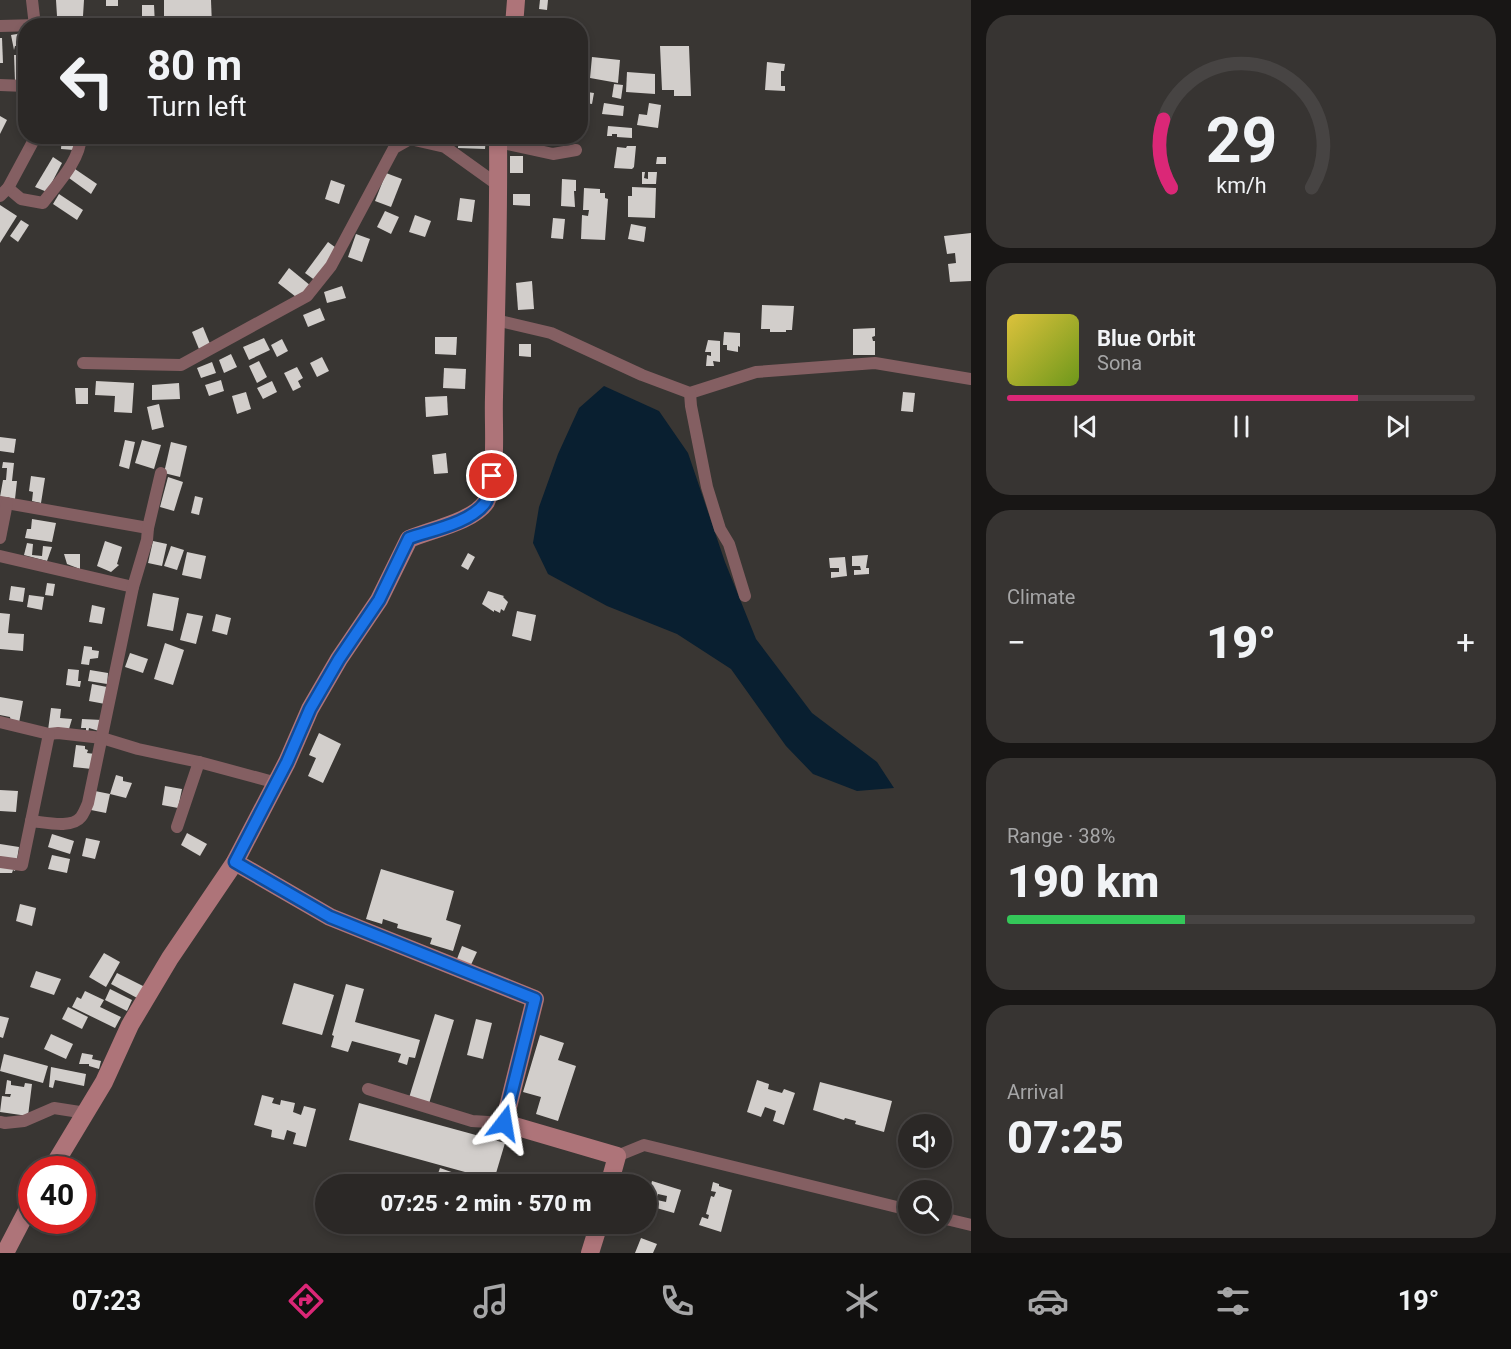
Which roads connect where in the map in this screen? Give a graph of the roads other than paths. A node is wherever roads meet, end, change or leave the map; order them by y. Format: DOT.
graph roads {
  1 [pos="32,0"];
  2 [pos="516,0"];
  3 [pos="34,18"];
  4 [pos="515,18"];
  5 [pos="18,25"];
  6 [pos="0,26"];
  7 [pos="0,85"];
  8 [pos="18,86"];
  9 [pos="31,144"];
  10 [pos="81,144"];
  11 [pos="401,144"];
  12 [pos="432,144"];
  13 [pos="498,144"];
  14 [pos="516,144"];
  15 [pos="576,150"];
  16 [pos="498,185"];
  17 [pos="4,192"];
  18 [pos="496,320"];
  19 [pos="83,363"];
  20 [pos="971,379"];
  21 [pos="690,393"];
  22 [pos="162,473"];
  23 [pos="3,502"];
  24 [pos="148,528"];
  25 [pos="0,538"];
  26 [pos="0,556"];
  27 [pos="133,586"];
  28 [pos="745,596"];
  29 [pos="0,722"];
  30 [pos="49,734"];
  31 [pos="102,738"];
  32 [pos="199,762"];
  33 [pos="277,783"];
  34 [pos="31,821"];
  35 [pos="177,827"];
  36 [pos="0,862"];
  37 [pos="235,862"];
  38 [pos="368,1089"];
  39 [pos="86,1113"];
  40 [pos="0,1122"];
  41 [pos="504,1123"];
  42 [pos="60,1156"];
  43 [pos="617,1156"];
  44 [pos="612,1174"];
  45 [pos="898,1207"];
  46 [pos="952,1220"];
  47 [pos="971,1225"];
  48 [pos="18,1228"];
  49 [pos="595,1234"];
  50 [pos="5,1253"];
  51 [pos="590,1253"];
  1 -- 3 [label="street"];
  2 -- 4 [label="street"];
  5 -- 6 [label="street"];
  7 -- 8 [label="street"];
  9 -- 17 [label="street"];
  10 -- 17 [label="street"];
  11 -- 19 [label="street"];
  12 -- 16 [label="street"];
  13 -- 16 [label="street"];
  14 -- 15 [label="street"];
  16 -- 18 [label="street"];
  18 -- 21 [label="street"];
  18 -- 33 [label="street"];
  20 -- 21 [label="street"];
  21 -- 28 [label="street"];
  22 -- 24 [label="street"];
  23 -- 24 [label="street"];
  23 -- 25 [label="street"];
  24 -- 27 [label="street"];
  26 -- 27 [label="street"];
  27 -- 31 [label="street"];
  29 -- 30 [label="street"];
  30 -- 31 [label="street"];
  30 -- 34 [label="street"];
  31 -- 32 [label="street"];
  31 -- 34 [label="street"];
  32 -- 33 [label="street"];
  32 -- 35 [label="street"];
  33 -- 37 [label="street"];
  34 -- 36 [label="street"];
  37 -- 39 [label="street"];
  37 -- 41 [label="street"];
  38 -- 41 [label="street"];
  39 -- 40 [label="street"];
  39 -- 42 [label="street"];
  41 -- 43 [label="street"];
  43 -- 44 [label="street"];
  43 -- 45 [label="street"];
  46 -- 47 [label="street"];
  48 -- 50 [label="street"];
  49 -- 51 [label="street"];
}
